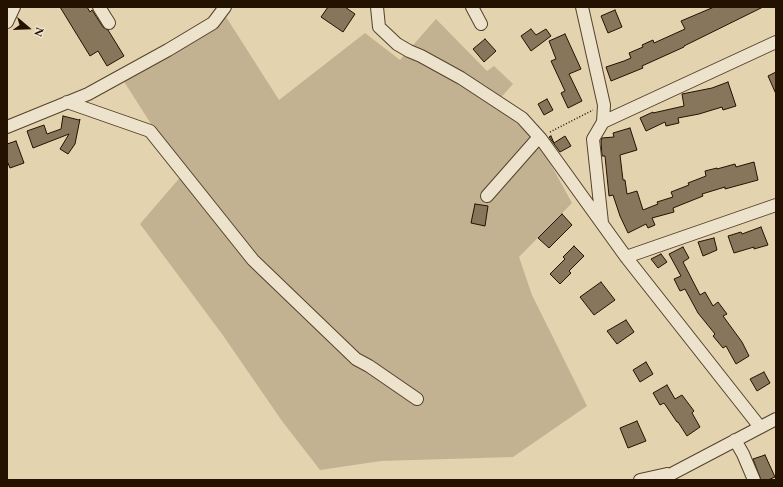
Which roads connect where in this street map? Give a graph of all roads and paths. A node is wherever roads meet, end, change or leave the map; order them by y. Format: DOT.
graph roads {
  1 [pos="14,7"];
  2 [pos="99,7"];
  3 [pos="225,7"];
  4 [pos="377,7"];
  5 [pos="472,7"];
  6 [pos="582,7"];
  7 [pos="7,22"];
  8 [pos="109,23"];
  9 [pos="481,24"];
  10 [pos="776,42"];
  11 [pos="67,102"];
  12 [pos="604,105"];
  13 [pos="603,122"];
  14 [pos="7,127"];
  15 [pos="539,137"];
  16 [pos="487,196"];
  17 [pos="776,205"];
  18 [pos="602,224"];
  19 [pos="626,257"];
  20 [pos="417,399"];
  21 [pos="776,419"];
  22 [pos="760,427"];
  23 [pos="735,440"];
  24 [pos="672,476"];
  25 [pos="640,480"];
  26 [pos="660,480"];
  27 [pos="754,480"];
  1 -- 7 [label="street"];
  2 -- 8 [label="street"];
  3 -- 11 [label="street"];
  4 -- 15 [label="street"];
  5 -- 9 [label="street"];
  6 -- 12 [label="street"];
  10 -- 13 [label="street"];
  11 -- 14 [label="street"];
  11 -- 20 [label="street"];
  12 -- 13 [label="street"];
  12 -- 15 [label="path"];
  13 -- 18 [label="street"];
  15 -- 16 [label="street"];
  15 -- 18 [label="street"];
  17 -- 19 [label="street"];
  18 -- 19 [label="street"];
  19 -- 22 [label="street"];
  21 -- 22 [label="street"];
  22 -- 23 [label="street"];
  23 -- 24 [label="street"];
  23 -- 27 [label="street"];
  24 -- 25 [label="street"];
  24 -- 26 [label="street"];
}
